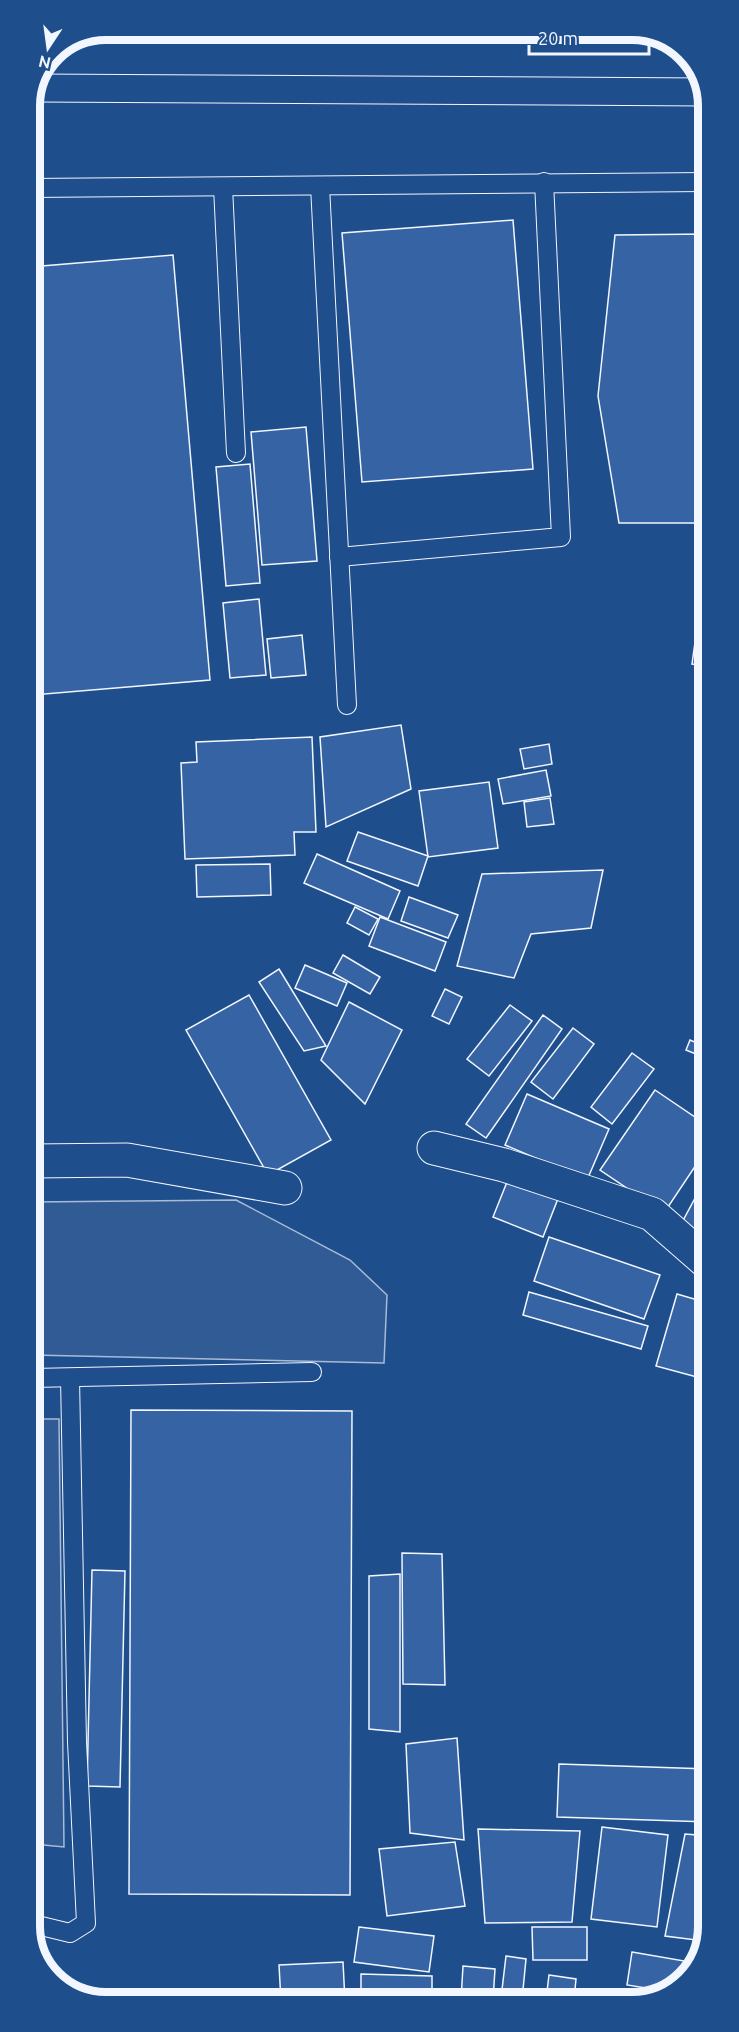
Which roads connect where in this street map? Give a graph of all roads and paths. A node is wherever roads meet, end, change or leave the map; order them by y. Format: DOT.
graph roads {
  1 [pos="43,88"];
  2 [pos="697,92"];
  3 [pos="544,182"];
  4 [pos="698,182"];
  5 [pos="320,186"];
  6 [pos="223,187"];
  7 [pos="41,188"];
  8 [pos="236,453"];
  9 [pos="339,557"];
  10 [pos="347,705"];
  11 [pos="434,1148"];
  12 [pos="40,1161"];
  13 [pos="285,1188"];
  14 [pos="698,1254"];
  15 [pos="312,1372"];
  16 [pos="40,1378"];
  17 [pos="70,1378"];
  18 [pos="40,1926"];
  1 -- 2 [label="street"];
  3 -- 4 [label="lane"];
  3 -- 5 [label="lane"];
  3 -- 9 [label="lane"];
  5 -- 6 [label="lane"];
  5 -- 9 [label="lane"];
  6 -- 7 [label="lane"];
  6 -- 8 [label="lane"];
  9 -- 10 [label="lane"];
  11 -- 14 [label="street"];
  12 -- 13 [label="street"];
  15 -- 17 [label="lane"];
  16 -- 17 [label="lane"];
  17 -- 18 [label="lane"];
}
